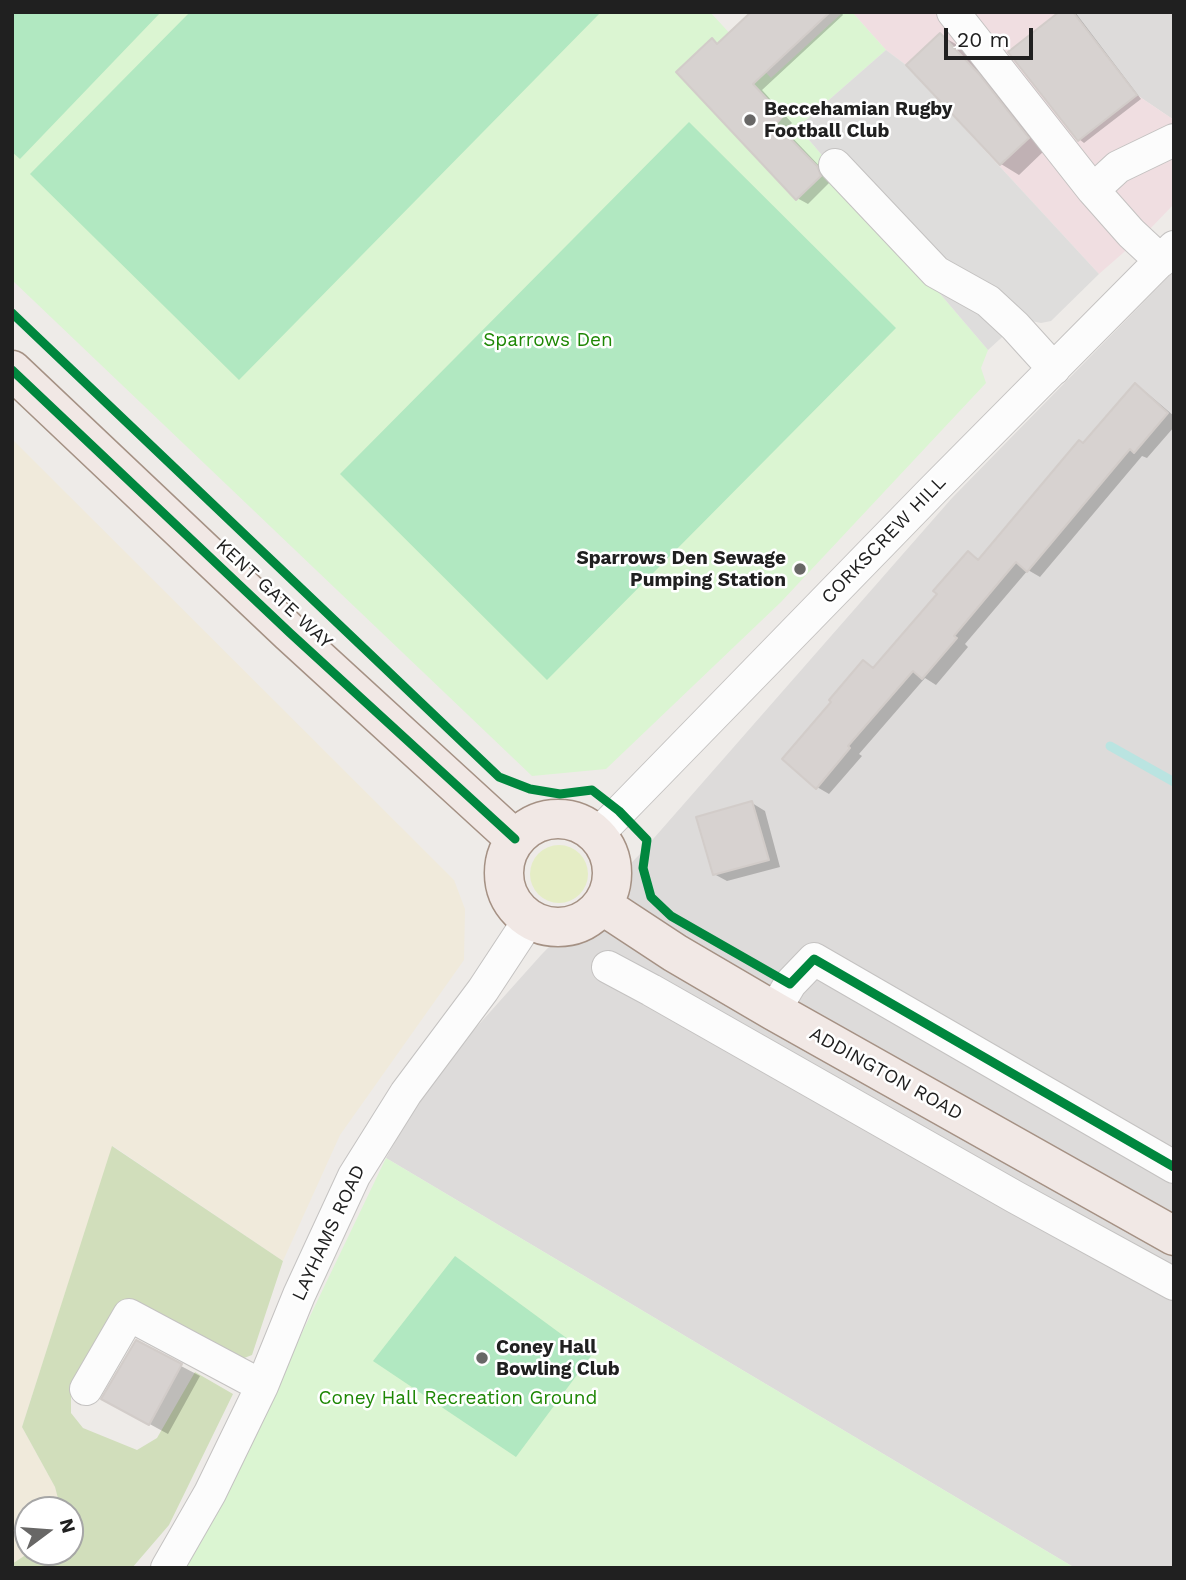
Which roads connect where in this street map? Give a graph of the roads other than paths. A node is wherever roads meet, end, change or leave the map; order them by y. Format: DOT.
graph roads {
  1 [pos="953,12"];
  2 [pos="1174,140"];
  3 [pos="835,165"];
  4 [pos="1093,190"];
  5 [pos="1167,254"];
  6 [pos="1054,369"];
  7 [pos="12,370"];
  8 [pos="597,835"];
  9 [pos="515,839"];
  10 [pos="602,905"];
  11 [pos="529,920"];
  12 [pos="675,953"];
  13 [pos="608,967"];
  14 [pos="651,989"];
  15 [pos="782,998"];
  16 [pos="1174,1167"];
  17 [pos="1174,1236"];
  18 [pos="1174,1284"];
  19 [pos="262,1386"];
  20 [pos="86,1389"];
  21 [pos="167,1568"];
  1 -- 4 [label="street"];
  2 -- 4 [label="street"];
  3 -- 6 [label="street"];
  4 -- 5 [label="street"];
  5 -- 6 [label="street, CORKSCREW HILL"];
  6 -- 8 [label="street, CORKSCREW HILL"];
  7 -- 9 [label="main road, KENT GATE WAY"];
  8 -- 9 [label="main road"];
  8 -- 10 [label="main road"];
  9 -- 11 [label="main road"];
  10 -- 11 [label="main road"];
  10 -- 12 [label="main road, ADDINGTON ROAD"];
  11 -- 19 [label="street, LAYHAMS ROAD"];
  12 -- 14 [label="street"];
  12 -- 15 [label="main road, ADDINGTON ROAD"];
  13 -- 14 [label="street"];
  14 -- 18 [label="street"];
  15 -- 16 [label="street"];
  15 -- 17 [label="main road, ADDINGTON ROAD"];
  19 -- 20 [label="street"];
  19 -- 21 [label="street, LAYHAMS ROAD"];
}
